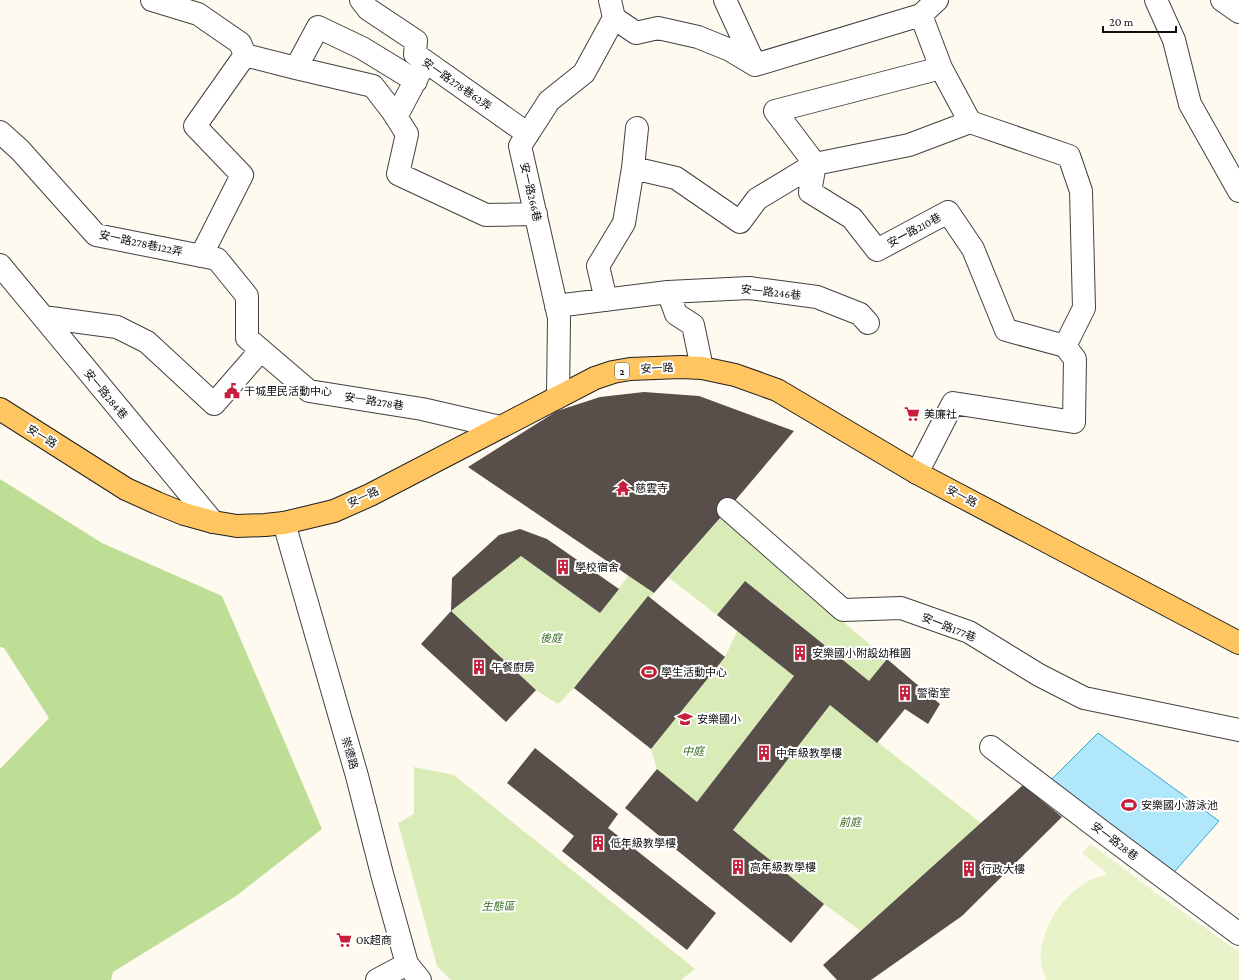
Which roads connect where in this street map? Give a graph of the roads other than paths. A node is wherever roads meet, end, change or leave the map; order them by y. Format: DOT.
graph roads {
  1 [pos="152,0"];
  2 [pos="361,0"];
  3 [pos="725,0"];
  4 [pos="937,0"];
  5 [pos="1156,0"];
  6 [pos="1222,0"];
  7 [pos="612,9"];
  8 [pos="1239,12"];
  9 [pos="921,15"];
  10 [pos="245,55"];
  11 [pos="755,65"];
  12 [pos="296,68"];
  13 [pos="941,68"];
  14 [pos="421,71"];
  15 [pos="396,117"];
  16 [pos="970,122"];
  17 [pos="637,128"];
  18 [pos="0,132"];
  19 [pos="528,134"];
  20 [pos="815,164"];
  21 [pos="633,168"];
  22 [pos="1239,191"];
  23 [pos="536,214"];
  24 [pos="201,256"];
  25 [pos="0,265"];
  26 [pos="668,292"];
  27 [pos="606,300"];
  28 [pos="556,306"];
  29 [pos="43,317"];
  30 [pos="868,323"];
  31 [pos="1064,346"];
  32 [pos="261,350"];
  33 [pos="702,368"];
  34 [pos="558,397"];
  35 [pos="0,409"];
  36 [pos="500,427"];
  37 [pos="917,473"];
  38 [pos="728,509"];
  39 [pos="213,522"];
  40 [pos="284,523"];
  41 [pos="1239,643"];
  42 [pos="1239,730"];
  43 [pos="991,747"];
  44 [pos="1239,934"];
  45 [pos="414,972"];
  46 [pos="377,980"];
  1 -- 10 [label="street"];
  2 -- 14 [label="street, 安一路278巷62弄"];
  3 -- 11 [label="street"];
  4 -- 9 [label="street"];
  5 -- 22 [label="street"];
  6 -- 8 [label="street"];
  7 -- 11 [label="street, 安一路266巷"];
  7 -- 19 [label="street, 安一路266巷"];
  9 -- 11 [label="street"];
  9 -- 13 [label="street"];
  10 -- 12 [label="street"];
  10 -- 24 [label="street"];
  12 -- 14 [label="street"];
  12 -- 15 [label="street"];
  13 -- 16 [label="street"];
  13 -- 20 [label="street"];
  14 -- 15 [label="street"];
  14 -- 19 [label="street, 安一路278巷62弄"];
  15 -- 23 [label="street"];
  16 -- 20 [label="street"];
  16 -- 31 [label="street"];
  17 -- 21 [label="street"];
  18 -- 24 [label="street, 安一路278巷122弄"];
  19 -- 23 [label="street, 安一路266巷"];
  20 -- 21 [label="street"];
  20 -- 31 [label="street, 安一路210巷"];
  21 -- 27 [label="street"];
  23 -- 28 [label="street, 安一路266巷"];
  24 -- 32 [label="street, 安一路278巷122弄"];
  25 -- 29 [label="street, 安一路284巷"];
  26 -- 27 [label="street, 安一路246巷"];
  26 -- 30 [label="street, 安一路246巷"];
  26 -- 33 [label="street"];
  27 -- 28 [label="street, 安一路246巷"];
  28 -- 34 [label="street, 安一路266巷"];
  29 -- 32 [label="street"];
  29 -- 39 [label="street, 安一路284巷"];
  31 -- 37 [label="street"];
  32 -- 36 [label="street, 安一路278巷"];
  33 -- 34 [label="main road, 安一路 / 2"];
  33 -- 37 [label="main road, 安一路 / 2"];
  34 -- 36 [label="main road, 安一路 / 2"];
  35 -- 39 [label="main road, 安一路 / 2"];
  36 -- 40 [label="main road, 安一路 / 2"];
  37 -- 41 [label="main road, 安一路 / 2"];
  38 -- 42 [label="street, 安一路177巷"];
  39 -- 40 [label="main road, 安一路 / 2"];
  40 -- 45 [label="street, 崇德路"];
  43 -- 44 [label="street, 安一路28巷"];
  45 -- 46 [label="street"];
}
